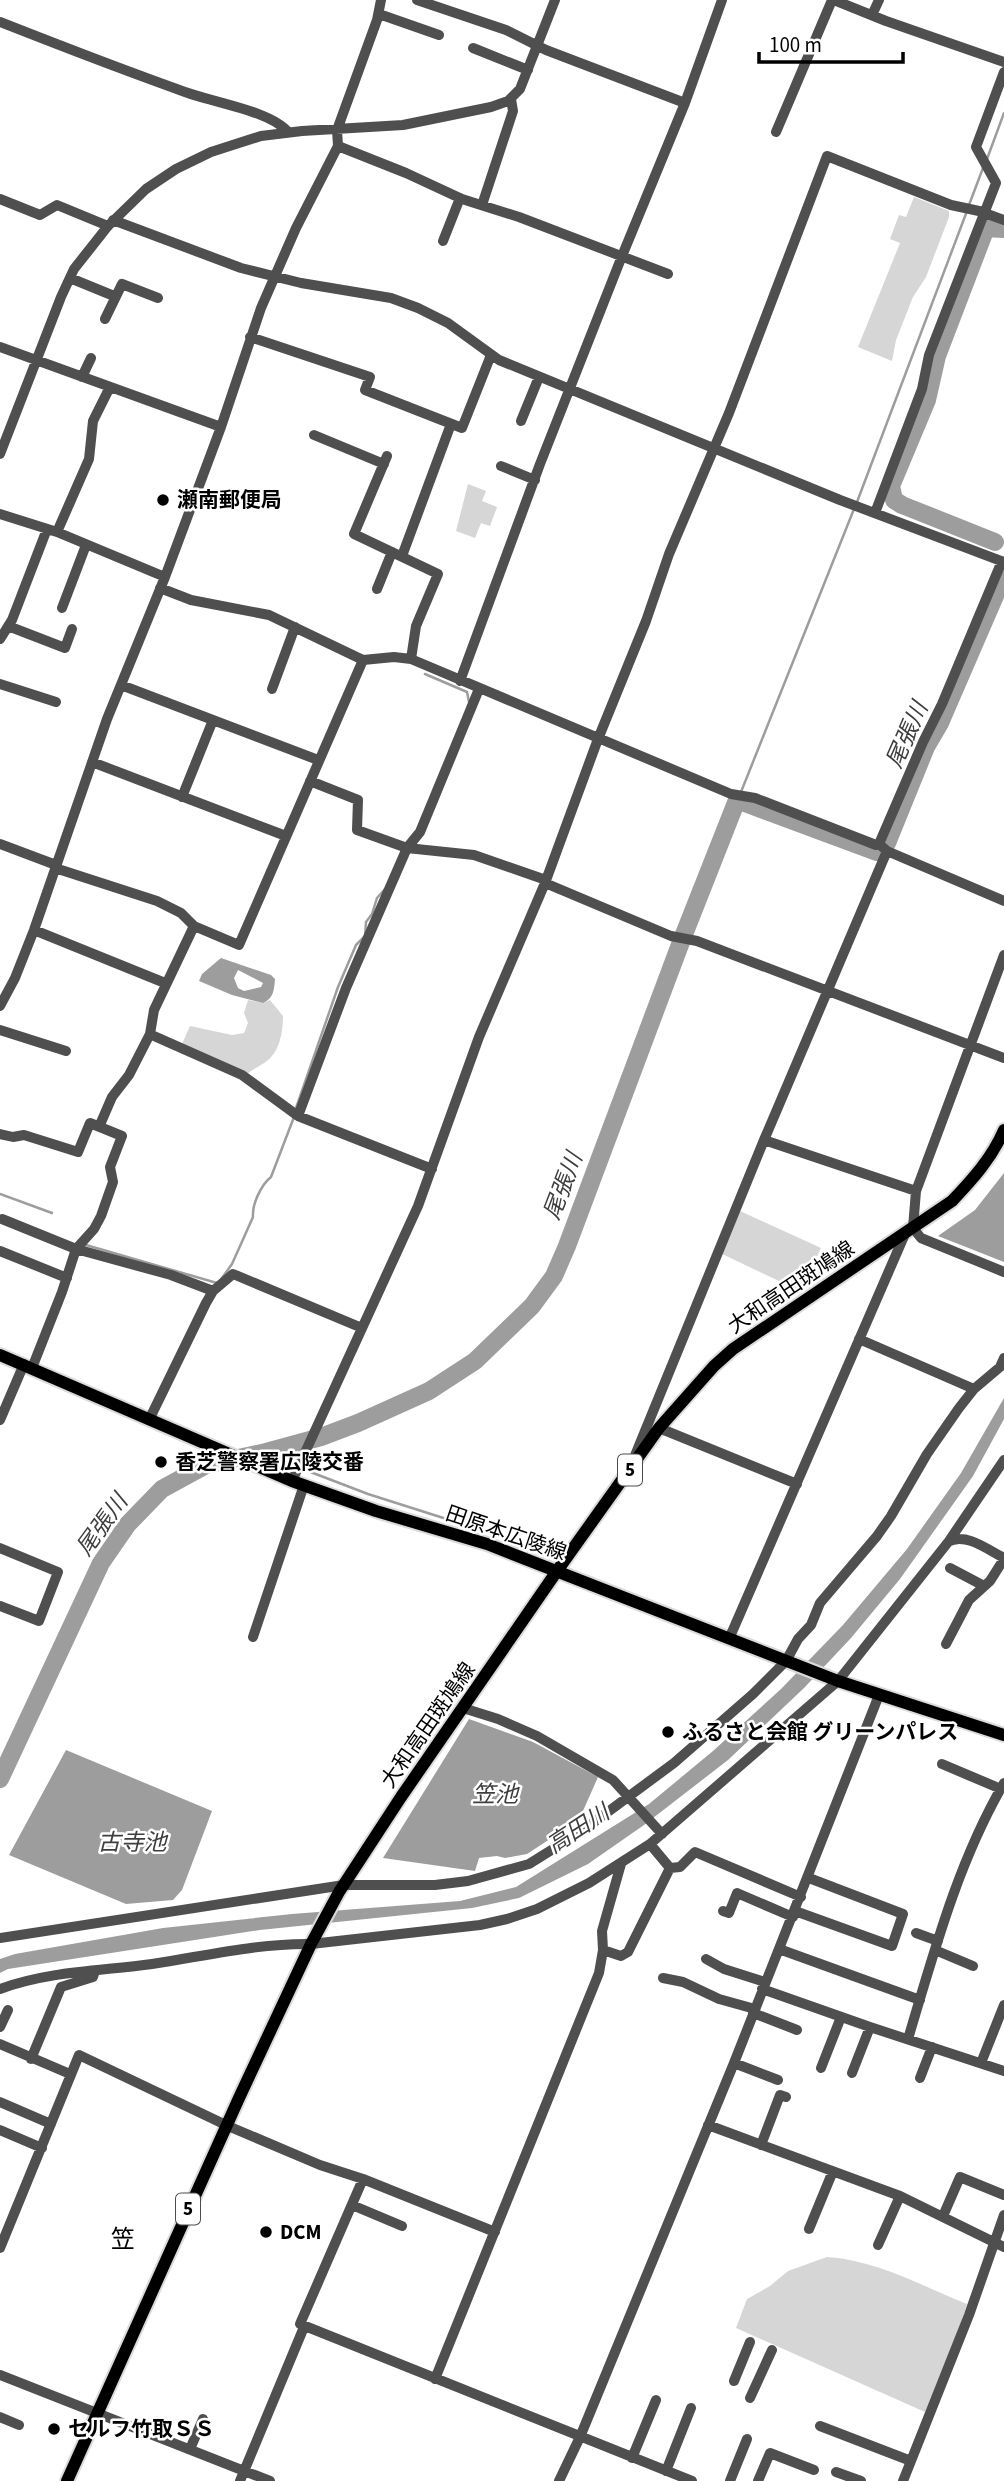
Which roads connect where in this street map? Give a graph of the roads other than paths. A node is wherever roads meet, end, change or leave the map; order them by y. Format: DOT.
graph roads {
  1 [pos="381,0"];
  2 [pos="417,0"];
  3 [pos="555,0"];
  4 [pos="722,0"];
  5 [pos="833,0"];
  6 [pos="879,0"];
  7 [pos="379,14"];
  8 [pos="872,15"];
  9 [pos="0,22"];
  10 [pos="439,36"];
  11 [pos="537,46"];
  12 [pos="473,48"];
  13 [pos="1004,62"];
  14 [pos="528,70"];
  15 [pos="1004,72"];
  16 [pos="511,99"];
  17 [pos="685,103"];
  18 [pos="337,130"];
  19 [pos="288,132"];
  20 [pos="776,132"];
  21 [pos="338,146"];
  22 [pos="460,198"];
  23 [pos="0,199"];
  24 [pos="482,205"];
  25 [pos="982,212"];
  26 [pos="1004,220"];
  27 [pos="110,223"];
  28 [pos="443,242"];
  29 [pos="621,256"];
  30 [pos="668,274"];
  31 [pos="274,276"];
  32 [pos="70,278"];
  33 [pos="114,296"];
  34 [pos="158,298"];
  35 [pos="105,318"];
  36 [pos="250,337"];
  37 [pos="0,347"];
  38 [pos="491,355"];
  39 [pos="91,358"];
  40 [pos="36,360"];
  41 [pos="82,377"];
  42 [pos="539,377"];
  43 [pos="110,387"];
  44 [pos="569,389"];
  45 [pos="521,421"];
  46 [pos="451,424"];
  47 [pos="221,427"];
  48 [pos="314,435"];
  49 [pos="714,450"];
  50 [pos="0,454"];
  51 [pos="501,466"];
  52 [pos="535,480"];
  53 [pos="875,513"];
  54 [pos="0,514"];
  55 [pos="52,531"];
  56 [pos="86,544"];
  57 [pos="397,554"];
  58 [pos="1003,562"];
  59 [pos="165,577"];
  60 [pos="160,588"];
  61 [pos="377,589"];
  62 [pos="62,608"];
  63 [pos="8,626"];
  64 [pos="295,627"];
  65 [pos="72,629"];
  66 [pos="0,639"];
  67 [pos="411,659"];
  68 [pos="363,660"];
  69 [pos="460,681"];
  70 [pos="0,684"];
  71 [pos="121,685"];
  72 [pos="272,689"];
  73 [pos="479,689"];
  74 [pos="57,702"];
  75 [pos="213,720"];
  76 [pos="598,739"];
  77 [pos="318,760"];
  78 [pos="92,762"];
  79 [pos="310,781"];
  80 [pos="182,797"];
  81 [pos="286,836"];
  82 [pos="0,844"];
  83 [pos="882,847"];
  84 [pos="408,848"];
  85 [pos="56,866"];
  86 [pos="546,882"];
  87 [pos="1001,897"];
  88 [pos="194,926"];
  89 [pos="34,930"];
  90 [pos="1004,955"];
  91 [pos="165,984"];
  92 [pos="827,990"];
  93 [pos="0,1006"];
  94 [pos="0,1030"];
  95 [pos="154,1036"];
  96 [pos="971,1045"];
  97 [pos="66,1051"];
  98 [pos="1004,1058"];
  99 [pos="298,1116"];
  100 [pos="99,1127"];
  101 [pos="1004,1130"];
  102 [pos="0,1134"];
  103 [pos="764,1140"];
  104 [pos="432,1169"];
  105 [pos="916,1191"];
  106 [pos="2,1219"];
  107 [pos="909,1231"];
  108 [pos="76,1249"];
  109 [pos="0,1251"];
  110 [pos="1004,1272"];
  111 [pos="67,1278"];
  112 [pos="213,1291"];
  113 [pos="362,1328"];
  114 [pos="859,1339"];
  115 [pos="0,1355"];
  116 [pos="1004,1358"];
  117 [pos="28,1366"];
  118 [pos="974,1389"];
  119 [pos="0,1420"];
  120 [pos="149,1420"];
  121 [pos="659,1428"];
  122 [pos="1004,1460"];
  123 [pos="299,1471"];
  124 [pos="629,1471"];
  125 [pos="797,1484"];
  126 [pos="949,1541"];
  127 [pos="0,1548"];
  128 [pos="1004,1558"];
  129 [pos="950,1568"];
  130 [pos="557,1571"];
  131 [pos="984,1586"];
  132 [pos="0,1606"];
  133 [pos="253,1637"];
  134 [pos="729,1639"];
  135 [pos="946,1644"];
  136 [pos="788,1662"];
  137 [pos="835,1680"];
  138 [pos="880,1695"];
  139 [pos="463,1708"];
  140 [pos="1004,1735"];
  141 [pos="942,1764"];
  142 [pos="1002,1786"];
  143 [pos="631,1799"];
  144 [pos="658,1830"];
  145 [pos="650,1844"];
  146 [pos="621,1864"];
  147 [pos="670,1868"];
  148 [pos="809,1878"];
  149 [pos="341,1888"];
  150 [pos="801,1897"];
  151 [pos="723,1910"];
  152 [pos="794,1914"];
  153 [pos="916,1933"];
  154 [pos="0,1938"];
  155 [pos="313,1942"];
  156 [pos="937,1946"];
  157 [pos="779,1949"];
  158 [pos="603,1950"];
  159 [pos="706,1959"];
  160 [pos="973,1966"];
  161 [pos="95,1970"];
  162 [pos="663,1978"];
  163 [pos="764,1986"];
  164 [pos="0,1989"];
  165 [pos="920,2000"];
  166 [pos="1004,2005"];
  167 [pos="8,2010"];
  168 [pos="754,2011"];
  169 [pos="841,2017"];
  170 [pos="0,2027"];
  171 [pos="870,2027"];
  172 [pos="797,2030"];
  173 [pos="908,2039"];
  174 [pos="0,2045"];
  175 [pos="932,2047"];
  176 [pos="32,2059"];
  177 [pos="734,2063"];
  178 [pos="981,2063"];
  179 [pos="821,2068"];
  180 [pos="1004,2071"];
  181 [pos="852,2073"];
  182 [pos="70,2074"];
  183 [pos="920,2078"];
  184 [pos="778,2080"];
  185 [pos="786,2097"];
  186 [pos="0,2102"];
  187 [pos="51,2123"];
  188 [pos="708,2125"];
  189 [pos="228,2126"];
  190 [pos="0,2130"];
  191 [pos="761,2145"];
  192 [pos="41,2148"];
  193 [pos="832,2171"];
  194 [pos="363,2179"];
  195 [pos="1004,2194"];
  196 [pos="900,2196"];
  197 [pos="352,2205"];
  198 [pos="1004,2215"];
  199 [pos="943,2216"];
  200 [pos="402,2226"];
  201 [pos="810,2229"];
  202 [pos="495,2232"];
  203 [pos="994,2242"];
  204 [pos="877,2245"];
  205 [pos="1004,2247"];
  206 [pos="0,2248"];
  207 [pos="304,2327"];
  208 [pos="750,2342"];
  209 [pos="772,2350"];
  210 [pos="0,2375"];
  211 [pos="435,2379"];
  212 [pos="734,2381"];
  213 [pos="750,2399"];
  214 [pos="656,2400"];
  215 [pos="691,2408"];
  216 [pos="97,2414"];
  217 [pos="0,2417"];
  218 [pos="202,2419"];
  219 [pos="19,2425"];
  220 [pos="820,2426"];
  221 [pos="580,2437"];
  222 [pos="747,2439"];
  223 [pos="190,2449"];
  224 [pos="632,2458"];
  225 [pos="911,2461"];
  226 [pos="244,2470"];
  227 [pos="814,2470"];
  228 [pos="666,2471"];
  229 [pos="836,2472"];
  230 [pos="67,2481"];
  231 [pos="240,2481"];
  232 [pos="270,2481"];
  233 [pos="559,2481"];
  234 [pos="692,2481"];
  235 [pos="730,2481"];
  236 [pos="758,2481"];
  237 [pos="861,2481"];
  238 [pos="903,2481"];
  1 -- 7 [label="street"];
  2 -- 11 [label="street"];
  3 -- 11 [label="street"];
  4 -- 17 [label="street"];
  5 -- 8 [label="street"];
  5 -- 20 [label="street"];
  6 -- 8 [label="street"];
  7 -- 10 [label="street"];
  7 -- 18 [label="street"];
  8 -- 13 [label="street"];
  9 -- 19 [label="street"];
  11 -- 14 [label="street"];
  11 -- 17 [label="street"];
  12 -- 14 [label="street"];
  14 -- 16 [label="street"];
  15 -- 25 [label="street"];
  16 -- 18 [label="street"];
  16 -- 24 [label="street"];
  17 -- 29 [label="street"];
  18 -- 19 [label="street"];
  18 -- 21 [label="street"];
  19 -- 27 [label="street"];
  21 -- 22 [label="street"];
  21 -- 31 [label="street"];
  22 -- 24 [label="street"];
  22 -- 28 [label="street"];
  23 -- 27 [label="street"];
  24 -- 29 [label="street"];
  25 -- 26 [label="street"];
  25 -- 49 [label="street"];
  25 -- 53 [label="street"];
  27 -- 31 [label="street"];
  27 -- 32 [label="street"];
  29 -- 30 [label="street"];
  29 -- 44 [label="street"];
  31 -- 36 [label="street"];
  31 -- 38 [label="street"];
  32 -- 33 [label="street"];
  32 -- 40 [label="street"];
  33 -- 34 [label="street"];
  33 -- 35 [label="street"];
  36 -- 46 [label="street"];
  36 -- 47 [label="street"];
  37 -- 40 [label="street"];
  38 -- 42 [label="street"];
  38 -- 46 [label="street"];
  39 -- 41 [label="street"];
  40 -- 41 [label="street"];
  40 -- 50 [label="street"];
  41 -- 43 [label="street"];
  42 -- 44 [label="street"];
  42 -- 45 [label="street"];
  43 -- 47 [label="street"];
  43 -- 55 [label="street"];
  44 -- 49 [label="street"];
  44 -- 52 [label="street"];
  46 -- 57 [label="street"];
  47 -- 59 [label="street"];
  48 -- 57 [label="street"];
  49 -- 53 [label="street"];
  49 -- 76 [label="street"];
  51 -- 52 [label="street"];
  52 -- 69 [label="street"];
  53 -- 58 [label="street"];
  54 -- 55 [label="street"];
  55 -- 56 [label="street"];
  55 -- 63 [label="street"];
  56 -- 59 [label="street"];
  56 -- 62 [label="street"];
  57 -- 61 [label="street"];
  57 -- 67 [label="street"];
  58 -- 83 [label="street"];
  59 -- 60 [label="street"];
  60 -- 64 [label="street"];
  60 -- 71 [label="street"];
  63 -- 65 [label="street"];
  63 -- 66 [label="street"];
  64 -- 68 [label="street"];
  64 -- 72 [label="street"];
  67 -- 68 [label="street"];
  67 -- 69 [label="street"];
  68 -- 77 [label="street"];
  69 -- 73 [label="street"];
  70 -- 74 [label="street"];
  71 -- 75 [label="street"];
  71 -- 78 [label="street"];
  73 -- 76 [label="street"];
  73 -- 84 [label="street"];
  75 -- 77 [label="street"];
  75 -- 80 [label="street"];
  76 -- 83 [label="street"];
  76 -- 86 [label="street"];
  77 -- 79 [label="street"];
  78 -- 80 [label="street"];
  78 -- 85 [label="street"];
  79 -- 81 [label="street"];
  79 -- 84 [label="street"];
  80 -- 81 [label="street"];
  81 -- 88 [label="street"];
  82 -- 85 [label="street"];
  83 -- 87 [label="street"];
  83 -- 92 [label="street"];
  84 -- 86 [label="street"];
  84 -- 99 [label="street"];
  85 -- 88 [label="street"];
  85 -- 89 [label="street"];
  86 -- 92 [label="street"];
  86 -- 104 [label="street"];
  88 -- 91 [label="street"];
  89 -- 91 [label="street"];
  89 -- 93 [label="street"];
  90 -- 96 [label="street"];
  91 -- 100 [label="street"];
  92 -- 96 [label="street"];
  92 -- 103 [label="street"];
  94 -- 97 [label="street"];
  95 -- 99 [label="street"];
  96 -- 98 [label="street"];
  96 -- 105 [label="street"];
  99 -- 104 [label="street"];
  100 -- 102 [label="street"];
  100 -- 108 [label="street"];
  101 -- 107 [label="main road, 大和高田斑鳩線 / 5"];
  103 -- 105 [label="street"];
  103 -- 124 [label="street"];
  104 -- 113 [label="street"];
  105 -- 107 [label="street"];
  106 -- 108 [label="street"];
  107 -- 110 [label="street"];
  107 -- 114 [label="street"];
  107 -- 121 [label="main road, 大和高田斑鳩線 / 5"];
  108 -- 111 [label="street"];
  108 -- 112 [label="street"];
  109 -- 111 [label="street"];
  111 -- 117 [label="street"];
  112 -- 113 [label="street"];
  112 -- 120 [label="street"];
  113 -- 123 [label="street"];
  114 -- 118 [label="street"];
  114 -- 125 [label="street"];
  115 -- 117 [label="main road, 田原本広陵線"];
  116 -- 118 [label="street"];
  117 -- 119 [label="street"];
  117 -- 120 [label="main road, 田原本広陵線"];
  118 -- 136 [label="street"];
  120 -- 123 [label="main road, 田原本広陵線"];
  121 -- 124 [label="main road, 大和高田斑鳩線 / 5"];
  121 -- 125 [label="street"];
  122 -- 126 [label="street"];
  123 -- 130 [label="main road, 田原本広陵線"];
  123 -- 133 [label="street"];
  124 -- 130 [label="main road, 大和高田斑鳩線 / 5"];
  125 -- 134 [label="street"];
  126 -- 128 [label="street"];
  126 -- 137 [label="street"];
  127 -- 132 [label="street"];
  128 -- 131 [label="street"];
  129 -- 131 [label="street"];
  130 -- 134 [label="main road, 田原本広陵線"];
  130 -- 139 [label="main road, 大和高田斑鳩線 / 5"];
  131 -- 135 [label="street"];
  134 -- 136 [label="main road, 田原本広陵線"];
  136 -- 137 [label="main road, 田原本広陵線"];
  136 -- 143 [label="street"];
  137 -- 138 [label="main road, 田原本広陵線"];
  137 -- 144 [label="street"];
  138 -- 140 [label="main road, 田原本広陵線"];
  138 -- 148 [label="street"];
  139 -- 143 [label="street"];
  139 -- 149 [label="main road, 大和高田斑鳩線 / 5"];
  141 -- 142 [label="street"];
  142 -- 156 [label="street"];
  143 -- 144 [label="street"];
  143 -- 149 [label="street"];
  144 -- 145 [label="street"];
  145 -- 146 [label="street"];
  145 -- 147 [label="street"];
  146 -- 155 [label="street"];
  146 -- 158 [label="street"];
  147 -- 150 [label="street"];
  147 -- 158 [label="street"];
  148 -- 150 [label="street"];
  148 -- 152 [label="street"];
  149 -- 154 [label="street"];
  149 -- 155 [label="main road, 大和高田斑鳩線 / 5"];
  150 -- 152 [label="street"];
  151 -- 152 [label="street"];
  152 -- 157 [label="street"];
  153 -- 156 [label="street"];
  155 -- 161 [label="street"];
  155 -- 189 [label="main road, 大和高田斑鳩線 / 5"];
  156 -- 160 [label="street"];
  156 -- 165 [label="street"];
  157 -- 163 [label="street"];
  157 -- 165 [label="street"];
  158 -- 202 [label="street"];
  159 -- 163 [label="street"];
  161 -- 164 [label="street"];
  161 -- 176 [label="street"];
  162 -- 168 [label="street"];
  163 -- 168 [label="street"];
  163 -- 169 [label="street"];
  165 -- 173 [label="street"];
  166 -- 178 [label="street"];
  167 -- 170 [label="street"];
  168 -- 172 [label="street"];
  168 -- 177 [label="street"];
  169 -- 171 [label="street"];
  169 -- 179 [label="street"];
  171 -- 173 [label="street"];
  171 -- 181 [label="street"];
  173 -- 175 [label="street"];
  174 -- 176 [label="street"];
  175 -- 178 [label="street"];
  175 -- 183 [label="street"];
  176 -- 182 [label="street"];
  177 -- 184 [label="street"];
  177 -- 188 [label="street"];
  178 -- 180 [label="street"];
  182 -- 187 [label="street"];
  182 -- 189 [label="street"];
  185 -- 191 [label="street"];
  186 -- 187 [label="street"];
  187 -- 192 [label="street"];
  188 -- 191 [label="street"];
  188 -- 221 [label="street"];
  189 -- 194 [label="street"];
  189 -- 216 [label="main road, 大和高田斑鳩線 / 5"];
  190 -- 192 [label="street"];
  191 -- 193 [label="street"];
  192 -- 206 [label="street"];
  193 -- 196 [label="street"];
  193 -- 201 [label="street"];
  194 -- 197 [label="street"];
  194 -- 202 [label="street"];
  195 -- 199 [label="street"];
  196 -- 199 [label="street"];
  196 -- 204 [label="street"];
  197 -- 200 [label="street"];
  197 -- 207 [label="street"];
  198 -- 203 [label="street"];
  199 -- 203 [label="street"];
  202 -- 211 [label="street"];
  203 -- 205 [label="street"];
  203 -- 225 [label="street"];
  207 -- 211 [label="street"];
  207 -- 226 [label="street"];
  208 -- 212 [label="street"];
  209 -- 213 [label="street"];
  210 -- 216 [label="street"];
  211 -- 221 [label="street"];
  214 -- 224 [label="street"];
  215 -- 228 [label="street"];
  216 -- 223 [label="street"];
  216 -- 230 [label="main road, 大和高田斑鳩線 / 5"];
  217 -- 219 [label="street"];
  218 -- 223 [label="street"];
  220 -- 225 [label="street"];
  221 -- 224 [label="street"];
  221 -- 233 [label="street"];
  222 -- 235 [label="street"];
  223 -- 226 [label="street"];
  224 -- 228 [label="street"];
  225 -- 238 [label="street"];
  226 -- 231 [label="street"];
  226 -- 232 [label="street"];
  227 -- 236 [label="street"];
  228 -- 234 [label="street"];
  229 -- 237 [label="street"];
}
